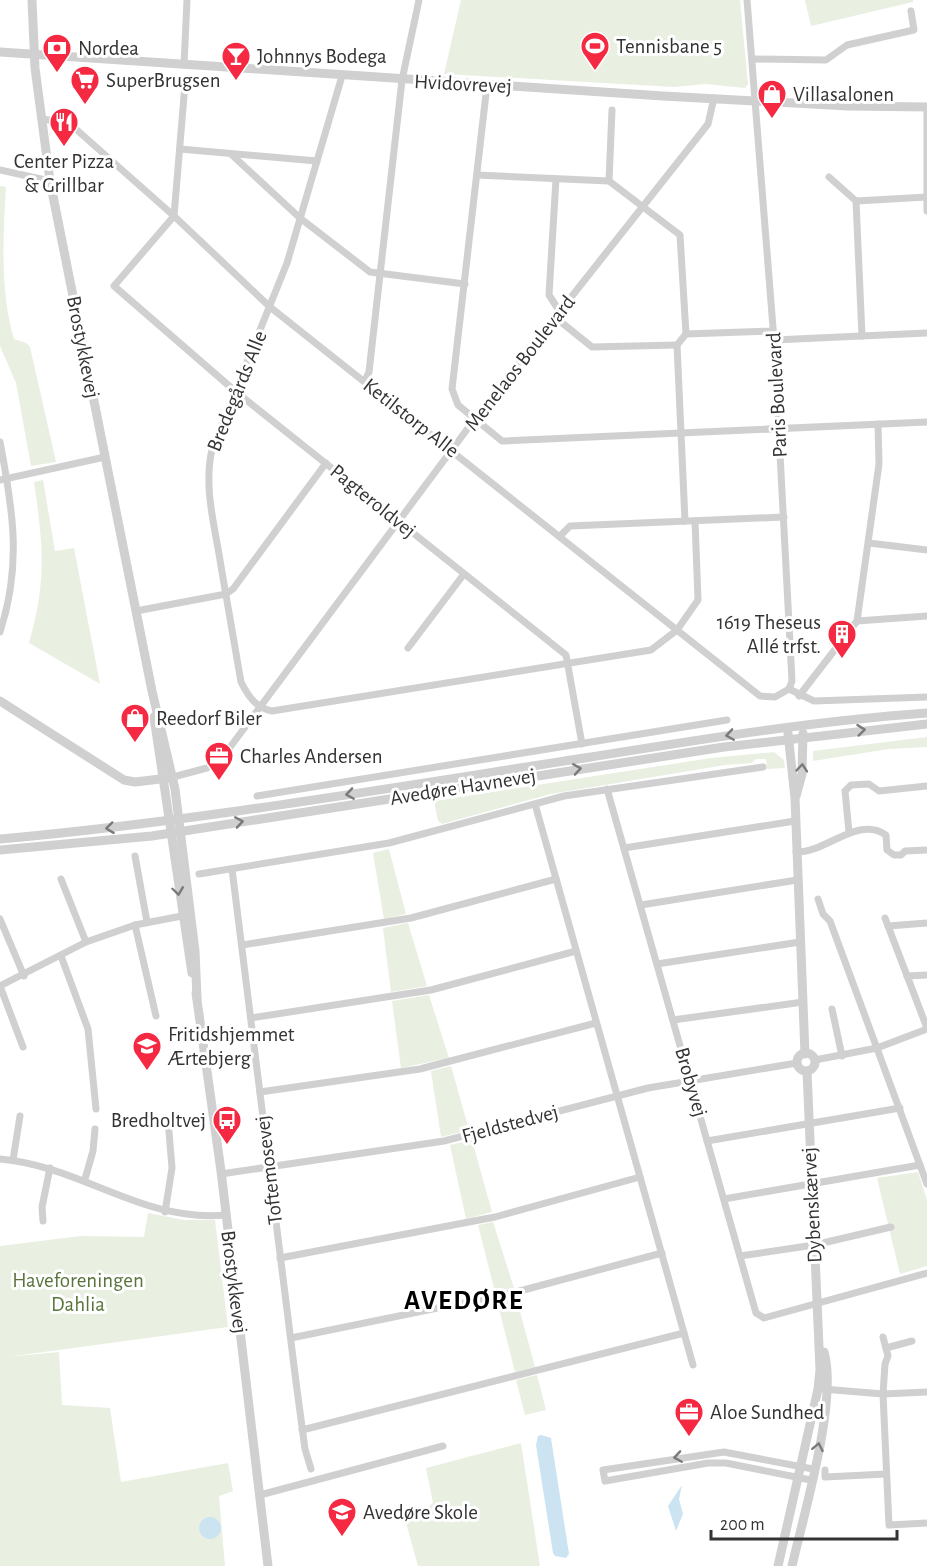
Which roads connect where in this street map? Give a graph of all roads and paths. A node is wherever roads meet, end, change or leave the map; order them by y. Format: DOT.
graph roads {
  1 [pos="32,0"];
  2 [pos="187,0"];
  3 [pos="418,0"];
  4 [pos="747,0"];
  5 [pos="911,11"];
  6 [pos="0,52"];
  7 [pos="34,54"];
  8 [pos="754,59"];
  9 [pos="184,65"];
  10 [pos="342,76"];
  11 [pos="402,80"];
  12 [pos="186,84"];
  13 [pos="487,85"];
  14 [pos="714,98"];
  15 [pos="757,100"];
  16 [pos="927,107"];
  17 [pos="612,110"];
  18 [pos="42,119"];
  19 [pos="180,150"];
  20 [pos="232,155"];
  21 [pos="317,161"];
  22 [pos="0,170"];
  23 [pos="477,175"];
  24 [pos="829,177"];
  25 [pos="556,179"];
  26 [pos="50,182"];
  27 [pos="609,182"];
  28 [pos="926,197"];
  29 [pos="856,201"];
  30 [pos="643,207"];
  31 [pos="927,211"];
  32 [pos="174,216"];
  33 [pos="300,218"];
  34 [pos="380,274"];
  35 [pos="465,284"];
  36 [pos="270,307"];
  37 [pos="558,315"];
  38 [pos="773,331"];
  39 [pos="927,333"];
  40 [pos="686,334"];
  41 [pos="862,336"];
  42 [pos="774,340"];
  43 [pos="677,345"];
  44 [pos="365,381"];
  45 [pos="235,391"];
  46 [pos="474,420"];
  47 [pos="927,422"];
  48 [pos="878,424"];
  49 [pos="779,429"];
  50 [pos="681,433"];
  51 [pos="0,442"];
  52 [pos="452,450"];
  53 [pos="105,457"];
  54 [pos="326,463"];
  55 [pos="3,480"];
  56 [pos="784,517"];
  57 [pos="685,521"];
  58 [pos="695,521"];
  59 [pos="399,522"];
  60 [pos="560,536"];
  61 [pos="869,543"];
  62 [pos="927,550"];
  63 [pos="464,574"];
  64 [pos="226,594"];
  65 [pos="136,611"];
  66 [pos="927,616"];
  67 [pos="857,621"];
  68 [pos="676,630"];
  69 [pos="0,632"];
  70 [pos="408,648"];
  71 [pos="570,663"];
  72 [pos="789,689"];
  73 [pos="799,696"];
  74 [pos="927,696"];
  75 [pos="0,701"];
  76 [pos="261,707"];
  77 [pos="927,713"];
  78 [pos="727,720"];
  79 [pos="803,724"];
  80 [pos="927,724"];
  81 [pos="788,726"];
  82 [pos="803,736"];
  83 [pos="788,738"];
  84 [pos="582,744"];
  85 [pos="763,766"];
  86 [pos="168,778"];
  87 [pos="927,786"];
  88 [pos="608,789"];
  89 [pos="257,796"];
  90 [pos="795,798"];
  91 [pos="535,804"];
  92 [pos="180,818"];
  93 [pos="168,820"];
  94 [pos="795,821"];
  95 [pos="181,831"];
  96 [pos="849,832"];
  97 [pos="170,833"];
  98 [pos="0,839"];
  99 [pos="624,848"];
  100 [pos="0,850"];
  101 [pos="927,850"];
  102 [pos="796,852"];
  103 [pos="135,856"];
  104 [pos="232,869"];
  105 [pos="199,874"];
  106 [pos="61,879"];
  107 [pos="556,879"];
  108 [pos="797,880"];
  109 [pos="818,899"];
  110 [pos="641,905"];
  111 [pos="186,915"];
  112 [pos="885,918"];
  113 [pos="0,919"];
  114 [pos="147,922"];
  115 [pos="927,923"];
  116 [pos="135,925"];
  117 [pos="888,926"];
  118 [pos="86,942"];
  119 [pos="800,942"];
  120 [pos="242,945"];
  121 [pos="576,951"];
  122 [pos="61,956"];
  123 [pos="657,964"];
  124 [pos="927,975"];
  125 [pos="24,976"];
  126 [pos="907,976"];
  127 [pos="0,986"];
  128 [pos="803,1002"];
  129 [pos="832,1009"];
  130 [pos="156,1016"];
  131 [pos="251,1018"];
  132 [pos="673,1020"];
  133 [pos="596,1023"];
  134 [pos="927,1028"];
  135 [pos="23,1047"];
  136 [pos="877,1048"];
  137 [pos="805,1054"];
  138 [pos="842,1056"];
  139 [pos="815,1060"];
  140 [pos="797,1063"];
  141 [pos="807,1071"];
  142 [pos="690,1081"];
  143 [pos="260,1092"];
  144 [pos="617,1096"];
  145 [pos="900,1108"];
  146 [pos="96,1109"];
  147 [pos="20,1116"];
  148 [pos="168,1120"];
  149 [pos="808,1124"];
  150 [pos="95,1129"];
  151 [pos="707,1141"];
  152 [pos="0,1159"];
  153 [pos="13,1160"];
  154 [pos="920,1165"];
  155 [pos="50,1168"];
  156 [pos="270,1168"];
  157 [pos="221,1174"];
  158 [pos="640,1177"];
  159 [pos="84,1179"];
  160 [pos="927,1184"];
  161 [pos="811,1185"];
  162 [pos="724,1199"];
  163 [pos="165,1212"];
  164 [pos="226,1215"];
  165 [pos="43,1221"];
  166 [pos="891,1227"];
  167 [pos="814,1245"];
  168 [pos="662,1253"];
  169 [pos="740,1256"];
  170 [pos="280,1258"];
  171 [pos="927,1273"];
  172 [pos="816,1304"];
  173 [pos="684,1333"];
  174 [pos="883,1337"];
  175 [pos="291,1338"];
  176 [pos="912,1341"];
  177 [pos="886,1348"];
  178 [pos="693,1365"];
  179 [pos="823,1389"];
  180 [pos="927,1392"];
  181 [pos="883,1394"];
  182 [pos="302,1430"];
  183 [pos="443,1446"];
  184 [pos="801,1466"];
  185 [pos="311,1469"];
  186 [pos="813,1469"];
  187 [pos="825,1470"];
  188 [pos="886,1474"];
  189 [pos="799,1477"];
  190 [pos="811,1480"];
  191 [pos="260,1495"];
  192 [pos="927,1523"];
  193 [pos="268,1566"];
  194 [pos="778,1566"];
  195 [pos="792,1566"];
  1 -- 7 [label="street, Brostykkevej"];
  2 -- 9 [label="street"];
  3 -- 11 [label="street"];
  4 -- 8 [label="street, Paris Boulevard"];
  5 -- 8 [label="street"];
  6 -- 7 [label="street, Hvidovrevej"];
  7 -- 9 [label="street, Hvidovrevej"];
  7 -- 18 [label="street, Brostykkevej"];
  8 -- 15 [label="street, Paris Boulevard"];
  9 -- 10 [label="street, Hvidovrevej"];
  10 -- 11 [label="street, Hvidovrevej"];
  10 -- 21 [label="street, Bredegårds Alle"];
  11 -- 13 [label="street, Hvidovrevej"];
  11 -- 34 [label="street"];
  12 -- 19 [label="street"];
  13 -- 14 [label="street, Hvidovrevej"];
  13 -- 23 [label="street"];
  14 -- 15 [label="street, Hvidovrevej"];
  14 -- 30 [label="street, Menelaos Boulevard"];
  15 -- 16 [label="street, Hvidovrevej"];
  15 -- 38 [label="street, Paris Boulevard"];
  16 -- 28 [label="street"];
  17 -- 27 [label="street"];
  18 -- 26 [label="street, Brostykkevej"];
  18 -- 32 [label="street, Ketilstorp Alle"];
  19 -- 20 [label="street"];
  19 -- 32 [label="street"];
  20 -- 21 [label="street"];
  20 -- 33 [label="street"];
  21 -- 33 [label="street, Bredegårds Alle"];
  22 -- 26 [label="street"];
  23 -- 25 [label="street"];
  23 -- 35 [label="street"];
  24 -- 29 [label="street"];
  25 -- 27 [label="street"];
  25 -- 37 [label="street"];
  26 -- 53 [label="street, Brostykkevej"];
  27 -- 30 [label="street"];
  28 -- 29 [label="street"];
  28 -- 31 [label="street"];
  29 -- 41 [label="street"];
  30 -- 37 [label="street, Menelaos Boulevard"];
  30 -- 40 [label="street"];
  32 -- 36 [label="street, Ketilstorp Alle"];
  32 -- 45 [label="street, Pagteroldvej"];
  33 -- 34 [label="street"];
  33 -- 36 [label="street, Bredegårds Alle"];
  34 -- 35 [label="street"];
  34 -- 44 [label="street"];
  35 -- 46 [label="street"];
  36 -- 44 [label="street, Ketilstorp Alle"];
  36 -- 45 [label="street, Bredegårds Alle"];
  37 -- 43 [label="street"];
  37 -- 46 [label="street, Menelaos Boulevard"];
  38 -- 40 [label="street"];
  38 -- 42 [label="street, Paris Boulevard"];
  39 -- 41 [label="street"];
  40 -- 43 [label="street"];
  41 -- 42 [label="street"];
  42 -- 49 [label="street, Paris Boulevard"];
  43 -- 50 [label="street"];
  44 -- 52 [label="street, Ketilstorp Alle"];
  45 -- 54 [label="street, Pagteroldvej"];
  45 -- 64 [label="street, Bredegårds Alle"];
  46 -- 50 [label="street"];
  46 -- 52 [label="street, Menelaos Boulevard"];
  47 -- 48 [label="street"];
  48 -- 49 [label="street"];
  48 -- 61 [label="street"];
  49 -- 50 [label="street"];
  49 -- 56 [label="street, Paris Boulevard"];
  50 -- 57 [label="street"];
  51 -- 55 [label="street"];
  52 -- 59 [label="street, Menelaos Boulevard"];
  52 -- 60 [label="street, Ketilstorp Alle"];
  53 -- 55 [label="street"];
  53 -- 65 [label="street, Brostykkevej"];
  54 -- 59 [label="street, Pagteroldvej"];
  54 -- 64 [label="street"];
  55 -- 69 [label="street"];
  56 -- 58 [label="street"];
  56 -- 72 [label="street, Paris Boulevard"];
  57 -- 58 [label="street"];
  57 -- 60 [label="street"];
  58 -- 68 [label="street"];
  59 -- 63 [label="street, Pagteroldvej"];
  59 -- 76 [label="street, Menelaos Boulevard"];
  60 -- 68 [label="street, Ketilstorp Alle"];
  61 -- 62 [label="street"];
  61 -- 67 [label="street"];
  63 -- 70 [label="street"];
  63 -- 71 [label="street, Pagteroldvej"];
  64 -- 65 [label="street"];
  64 -- 76 [label="street, Bredegårds Alle"];
  65 -- 86 [label="street, Brostykkevej"];
  66 -- 67 [label="street"];
  67 -- 73 [label="street"];
  68 -- 71 [label="street"];
  68 -- 72 [label="street, Ketilstorp Alle"];
  71 -- 76 [label="street"];
  71 -- 84 [label="street"];
  72 -- 73 [label="street"];
  73 -- 74 [label="street"];
  75 -- 86 [label="street"];
  76 -- 86 [label="street, Menelaos Boulevard"];
  77 -- 79 [label="street, Avedøre Havnevej"];
  78 -- 84 [label="street"];
  79 -- 81 [label="street, Avedøre Havnevej"];
  79 -- 82 [label="street"];
  82 -- 80 [label="street, Avedøre Havnevej, one-way"];
  81 -- 83 [label="street"];
  81 -- 92 [label="street, Avedøre Havnevej, one-way"];
  82 -- 83 [label="street, Avedøre Havnevej"];
  90 -- 82 [label="street, one-way"];
  83 -- 90 [label="street"];
  95 -- 83 [label="street, Avedøre Havnevej, one-way"];
  84 -- 89 [label="street"];
  85 -- 88 [label="street"];
  86 -- 92 [label="street, Brostykkevej"];
  86 -- 93 [label="street, Brostykkevej"];
  87 -- 96 [label="street"];
  88 -- 91 [label="street"];
  88 -- 99 [label="street, Brobyvej"];
  90 -- 94 [label="street"];
  91 -- 104 [label="street"];
  91 -- 107 [label="street"];
  92 -- 93 [label="street, Avedøre Havnevej"];
  92 -- 95 [label="street, Brostykkevej"];
  93 -- 97 [label="street, Brostykkevej"];
  93 -- 98 [label="street, Avedøre Havnevej, one-way"];
  94 -- 99 [label="street"];
  94 -- 102 [label="street"];
  95 -- 97 [label="street, Avedøre Havnevej"];
  95 -- 111 [label="street, Brostykkevej"];
  96 -- 101 [label="street"];
  96 -- 102 [label="street"];
  97 -- 100 [label="street, Avedøre Havnevej"];
  97 -- 111 [label="street, Brostykkevej, one-way"];
  99 -- 110 [label="street, Brobyvej"];
  102 -- 108 [label="street"];
  103 -- 114 [label="street"];
  104 -- 105 [label="street"];
  104 -- 120 [label="street, Toftemosevej"];
  106 -- 118 [label="street"];
  107 -- 120 [label="street"];
  107 -- 121 [label="street"];
  108 -- 110 [label="street"];
  108 -- 119 [label="street"];
  109 -- 136 [label="street"];
  110 -- 123 [label="street, Brobyvej"];
  111 -- 114 [label="street"];
  111 -- 157 [label="street, Brostykkevej"];
  112 -- 117 [label="street"];
  113 -- 125 [label="street"];
  114 -- 116 [label="street"];
  115 -- 117 [label="street"];
  116 -- 118 [label="street"];
  116 -- 130 [label="street"];
  117 -- 126 [label="street"];
  118 -- 122 [label="street"];
  119 -- 123 [label="street"];
  119 -- 128 [label="street"];
  120 -- 131 [label="street, Toftemosevej"];
  121 -- 131 [label="street"];
  121 -- 133 [label="street"];
  122 -- 125 [label="street"];
  122 -- 146 [label="street"];
  123 -- 132 [label="street, Brobyvej"];
  124 -- 126 [label="street"];
  125 -- 127 [label="street"];
  126 -- 134 [label="street"];
  127 -- 135 [label="street"];
  128 -- 132 [label="street"];
  128 -- 137 [label="street"];
  129 -- 138 [label="street"];
  131 -- 143 [label="street, Toftemosevej"];
  132 -- 142 [label="street, Brobyvej"];
  133 -- 143 [label="street"];
  133 -- 144 [label="street"];
  134 -- 136 [label="street"];
  136 -- 138 [label="street"];
  136 -- 145 [label="street"];
  137 -- 139 [label="street"];
  137 -- 140 [label="street"];
  138 -- 139 [label="street"];
  139 -- 141 [label="street"];
  140 -- 141 [label="street"];
  140 -- 142 [label="street, Fjeldstedvej"];
  141 -- 149 [label="street, Dybenskærvej"];
  142 -- 144 [label="street, Fjeldstedvej"];
  142 -- 151 [label="street, Brobyvej"];
  143 -- 156 [label="street, Toftemosevej"];
  144 -- 156 [label="street, Fjeldstedvej"];
  144 -- 158 [label="street"];
  145 -- 149 [label="street"];
  145 -- 154 [label="street"];
  147 -- 153 [label="street"];
  148 -- 163 [label="street"];
  149 -- 151 [label="street"];
  149 -- 161 [label="street, Dybenskærvej"];
  150 -- 159 [label="street"];
  151 -- 162 [label="street, Brobyvej"];
  152 -- 153 [label="street"];
  153 -- 155 [label="street"];
  154 -- 160 [label="street"];
  154 -- 161 [label="street"];
  155 -- 159 [label="street"];
  155 -- 165 [label="street"];
  156 -- 157 [label="street, Fjeldstedvej"];
  156 -- 170 [label="street, Toftemosevej"];
  157 -- 164 [label="street, Brostykkevej"];
  158 -- 168 [label="street"];
  158 -- 170 [label="street"];
  159 -- 163 [label="street"];
  161 -- 162 [label="street"];
  161 -- 167 [label="street, Dybenskærvej"];
  162 -- 169 [label="street, Brobyvej"];
  163 -- 164 [label="street"];
  164 -- 191 [label="street, Brostykkevej"];
  166 -- 167 [label="street"];
  167 -- 169 [label="street"];
  167 -- 172 [label="street, Dybenskærvej"];
  168 -- 173 [label="street"];
  168 -- 175 [label="street"];
  169 -- 172 [label="street, Brobyvej"];
  170 -- 175 [label="street, Toftemosevej"];
  171 -- 172 [label="street"];
  172 -- 179 [label="street, Dybenskærvej"];
  173 -- 178 [label="street"];
  173 -- 182 [label="street"];
  174 -- 177 [label="street"];
  175 -- 182 [label="street, Toftemosevej"];
  176 -- 177 [label="street"];
  177 -- 181 [label="street"];
  179 -- 181 [label="street"];
  179 -- 184 [label="street, Dybenskærvej"];
  186 -- 179 [label="street, Dybenskærvej, one-way"];
  180 -- 181 [label="street"];
  181 -- 188 [label="street"];
  182 -- 185 [label="street, Toftemosevej"];
  183 -- 191 [label="street"];
  184 -- 186 [label="street"];
  184 -- 189 [label="street, Dybenskærvej"];
  184 -- 189 [label="street, one-way"];
  186 -- 190 [label="street, Dybenskærvej"];
  187 -- 188 [label="street"];
  188 -- 192 [label="street"];
  189 -- 190 [label="street"];
  189 -- 194 [label="street, Dybenskærvej"];
  190 -- 195 [label="street, Dybenskærvej"];
  191 -- 193 [label="street, Brostykkevej"];
}
